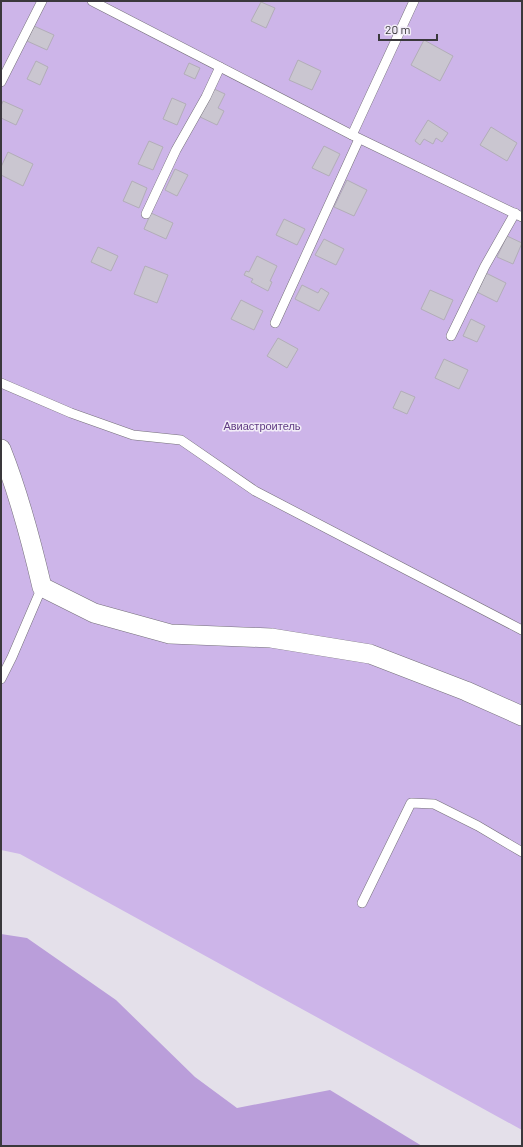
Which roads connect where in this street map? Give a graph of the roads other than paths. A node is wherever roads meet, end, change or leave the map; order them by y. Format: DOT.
graph roads {
  1 [pos="42,1"];
  2 [pos="92,1"];
  3 [pos="414,1"];
  4 [pos="220,67"];
  5 [pos="1,82"];
  6 [pos="356,137"];
  7 [pos="146,214"];
  8 [pos="518,215"];
  9 [pos="275,323"];
  10 [pos="451,336"];
  11 [pos="1,384"];
  12 [pos="1,449"];
  13 [pos="42,586"];
  14 [pos="522,630"];
  15 [pos="1,679"];
  16 [pos="522,716"];
  17 [pos="522,852"];
  18 [pos="362,903"];
  1 -- 5 [label="lane"];
  2 -- 4 [label="lane"];
  3 -- 6 [label="lane"];
  4 -- 6 [label="lane"];
  4 -- 7 [label="lane"];
  6 -- 8 [label="lane"];
  6 -- 9 [label="lane"];
  8 -- 10 [label="lane"];
  11 -- 14 [label="lane"];
  12 -- 13 [label="street"];
  13 -- 15 [label="lane"];
  13 -- 16 [label="street"];
  17 -- 18 [label="lane"];
}
